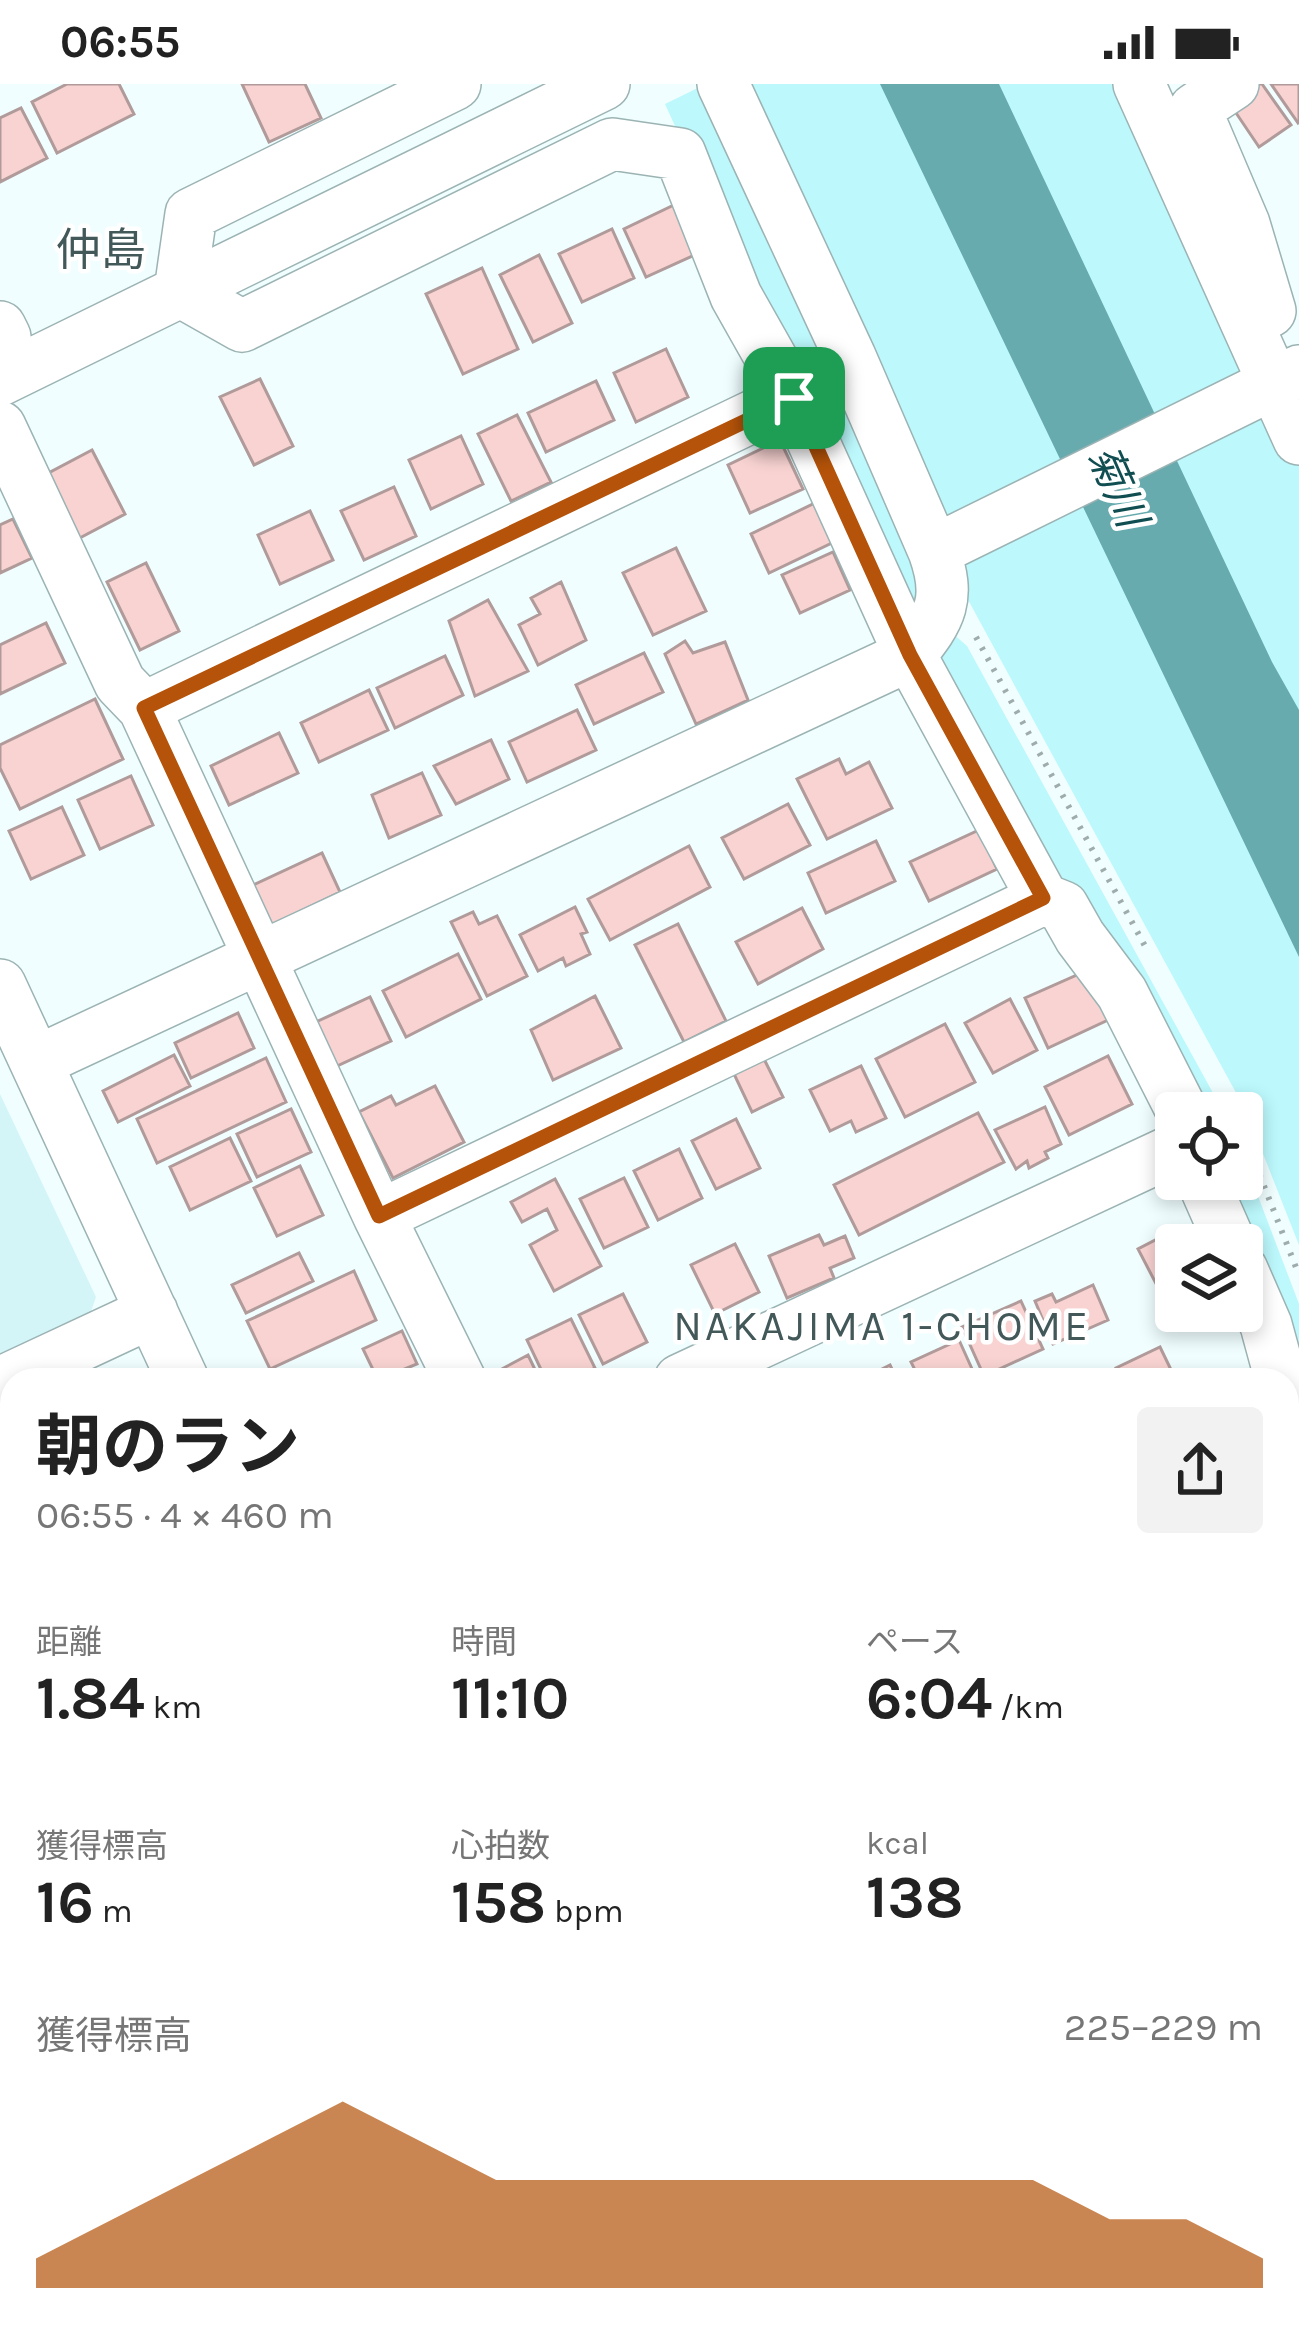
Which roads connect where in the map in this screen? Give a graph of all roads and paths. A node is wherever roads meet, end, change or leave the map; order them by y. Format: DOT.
graph roads {
  1 [pos="455,84"];
  2 [pos="604,84"];
  3 [pos="722,84"];
  4 [pos="1139,84"];
  5 [pos="1232,84"];
  6 [pos="180,291"];
  7 [pos="2,348"];
  8 [pos="1281,381"];
  9 [pos="794,398"];
  10 [pos="0,427"];
  11 [pos="1299,439"];
  12 [pos="942,558"];
  13 [pos="910,655"];
  14 [pos="144,708"];
  15 [pos="1043,898"];
  16 [pos="1148,951"];
  17 [pos="258,958"];
  18 [pos="0,985"];
  19 [pos="37,1062"];
  20 [pos="1172,1092"];
  21 [pos="1155,1159"];
  22 [pos="1263,1183"];
  23 [pos="379,1216"];
  24 [pos="1299,1275"];
  25 [pos="152,1312"];
  26 [pos="1263,1318"];
  27 [pos="32,1368"];
  28 [pos="178,1368"];
  29 [pos="454,1368"];
  30 [pos="706,1368"];
  31 [pos="1277,1368"];
  1 -- 6 [label="street"];
  2 -- 6 [label="street"];
  3 -- 12 [label="street"];
  4 -- 8 [label="street"];
  5 -- 8 [label="street"];
  6 -- 7 [label="street"];
  6 -- 9 [label="street"];
  8 -- 11 [label="street"];
  8 -- 12 [label="street"];
  9 -- 13 [label="street"];
  9 -- 14 [label="street"];
  10 -- 14 [label="street"];
  12 -- 13 [label="street"];
  12 -- 16 [label="path"];
  13 -- 15 [label="street"];
  13 -- 17 [label="street"];
  14 -- 17 [label="street"];
  15 -- 20 [label="street"];
  15 -- 23 [label="street"];
  17 -- 19 [label="street"];
  17 -- 23 [label="street"];
  18 -- 19 [label="street"];
  19 -- 25 [label="street"];
  21 -- 30 [label="street"];
  22 -- 24 [label="path"];
  23 -- 29 [label="street"];
  25 -- 27 [label="street"];
  25 -- 28 [label="street"];
  26 -- 31 [label="street"];
}
